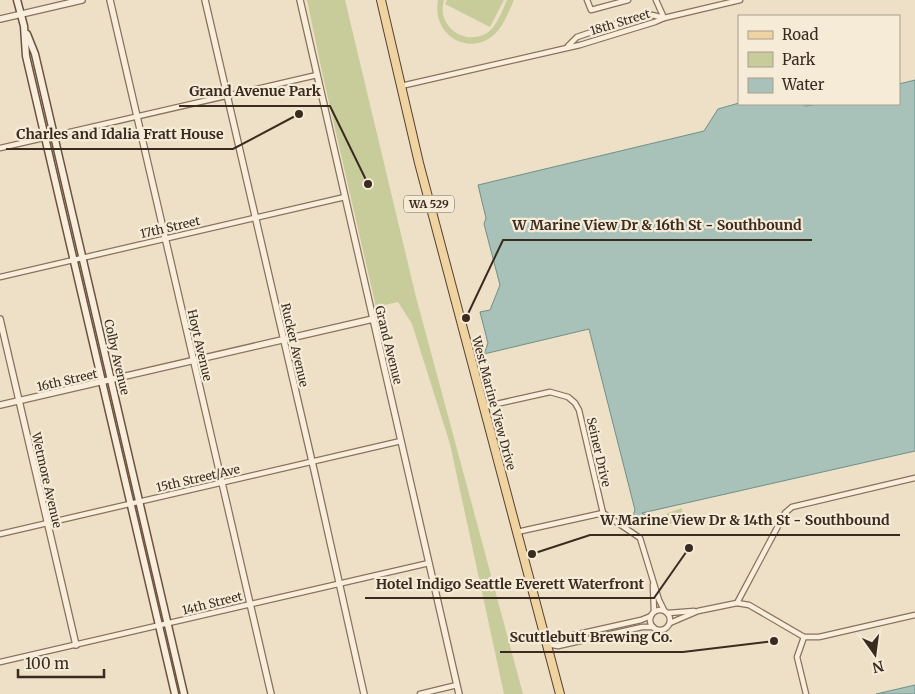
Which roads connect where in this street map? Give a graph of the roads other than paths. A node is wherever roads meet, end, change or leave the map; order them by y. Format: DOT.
graph roads {
  1 [pos="18,0"];
  2 [pos="82,0"];
  3 [pos="110,0"];
  4 [pos="205,0"];
  5 [pos="300,0"];
  6 [pos="381,0"];
  7 [pos="587,0"];
  8 [pos="628,0"];
  9 [pos="656,0"];
  10 [pos="740,0"];
  11 [pos="21,14"];
  12 [pos="664,18"];
  13 [pos="0,19"];
  14 [pos="24,26"];
  15 [pos="568,47"];
  16 [pos="317,75"];
  17 [pos="401,86"];
  18 [pos="228,96"];
  19 [pos="137,116"];
  20 [pos="54,136"];
  21 [pos="45,138"];
  22 [pos="0,148"];
  23 [pos="345,196"];
  24 [pos="256,218"];
  25 [pos="165,238"];
  26 [pos="82,258"];
  27 [pos="74,260"];
  28 [pos="0,277"];
  29 [pos="373,319"];
  30 [pos="0,320"];
  31 [pos="284,340"];
  32 [pos="193,361"];
  33 [pos="111,380"];
  34 [pos="102,382"];
  35 [pos="19,401"];
  36 [pos="0,405"];
  37 [pos="483,407"];
  38 [pos="401,441"];
  39 [pos="312,462"];
  40 [pos="915,478"];
  41 [pos="222,483"];
  42 [pos="139,502"];
  43 [pos="130,504"];
  44 [pos="603,514"];
  45 [pos="46,523"];
  46 [pos="516,532"];
  47 [pos="0,534"];
  48 [pos="429,563"];
  49 [pos="653,582"];
  50 [pos="340,583"];
  51 [pos="737,602"];
  52 [pos="250,604"];
  53 [pos="698,611"];
  54 [pos="666,612"];
  55 [pos="652,614"];
  56 [pos="915,615"];
  57 [pos="670,623"];
  58 [pos="168,624"];
  59 [pos="159,626"];
  60 [pos="653,627"];
  61 [pos="804,637"];
  62 [pos="547,644"];
  63 [pos="76,645"];
  64 [pos="0,662"];
  65 [pos="457,685"];
  66 [pos="174,694"];
  67 [pos="184,694"];
  68 [pos="271,694"];
  69 [pos="364,694"];
  70 [pos="420,694"];
  71 [pos="459,694"];
  72 [pos="560,694"];
  73 [pos="806,694"];
  1 -- 11 [label="main road, Colby Avenue"];
  2 -- 11 [label="street"];
  3 -- 19 [label="street, Hoyt Avenue"];
  4 -- 18 [label="street, Rucker Avenue"];
  5 -- 16 [label="street, Grand Avenue"];
  6 -- 17 [label="main road, West Marine View Drive / WA 529"];
  7 -- 8 [label="street"];
  9 -- 12 [label="street"];
  10 -- 12 [label="street"];
  11 -- 13 [label="street"];
  11 -- 14 [label="main road, Colby Avenue"];
  12 -- 15 [label="street, 18th Street"];
  12 -- 15 [label="street, 18th Street"];
  14 -- 20 [label="main road, Colby Avenue"];
  14 -- 21 [label="main road, Colby Avenue"];
  15 -- 17 [label="street, 18th Street"];
  16 -- 18 [label="street"];
  16 -- 23 [label="street, Grand Avenue"];
  17 -- 37 [label="main road, West Marine View Drive / WA 529"];
  18 -- 19 [label="street"];
  18 -- 24 [label="street, Rucker Avenue"];
  19 -- 20 [label="street"];
  19 -- 25 [label="street, Hoyt Avenue"];
  20 -- 21 [label="street"];
  20 -- 26 [label="main road, Colby Avenue"];
  21 -- 22 [label="street"];
  21 -- 27 [label="main road, Colby Avenue"];
  23 -- 24 [label="street, 17th Street"];
  23 -- 29 [label="street, Grand Avenue"];
  24 -- 25 [label="street, 17th Street"];
  24 -- 31 [label="street, Rucker Avenue"];
  25 -- 26 [label="street, 17th Street"];
  25 -- 32 [label="street, Hoyt Avenue"];
  26 -- 27 [label="street, 17th Street"];
  26 -- 33 [label="main road, Colby Avenue"];
  27 -- 28 [label="street, 17th Street"];
  27 -- 34 [label="main road, Colby Avenue"];
  29 -- 31 [label="street, 16th Street"];
  29 -- 38 [label="street, Grand Avenue"];
  30 -- 35 [label="street, Wetmore Avenue"];
  31 -- 32 [label="street, 16th Street"];
  31 -- 39 [label="street, Rucker Avenue"];
  32 -- 33 [label="street, 16th Street"];
  32 -- 41 [label="street, Hoyt Avenue"];
  33 -- 34 [label="street, 16th Street"];
  33 -- 42 [label="main road, Colby Avenue"];
  34 -- 35 [label="street, 16th Street"];
  34 -- 43 [label="main road, Colby Avenue"];
  35 -- 36 [label="street, 16th Street"];
  35 -- 45 [label="street, Wetmore Avenue"];
  37 -- 44 [label="street, Seiner Drive"];
  37 -- 46 [label="main road, West Marine View Drive / WA 529"];
  38 -- 39 [label="street, 15th Street/Ave"];
  38 -- 48 [label="street, Grand Avenue"];
  39 -- 41 [label="street, 15th Street/Ave"];
  39 -- 50 [label="street, Rucker Avenue"];
  40 -- 51 [label="street"];
  41 -- 42 [label="street, 15th Street/Ave"];
  41 -- 52 [label="street, Hoyt Avenue"];
  42 -- 43 [label="street, 15th Street/Ave"];
  42 -- 58 [label="main road, Colby Avenue"];
  43 -- 45 [label="street, 15th Street/Ave"];
  43 -- 59 [label="main road, Colby Avenue"];
  44 -- 46 [label="street"];
  44 -- 49 [label="street"];
  45 -- 47 [label="street, 15th Street/Ave"];
  45 -- 63 [label="street, Wetmore Avenue"];
  46 -- 62 [label="main road, West Marine View Drive / WA 529"];
  48 -- 50 [label="street, 14th Street"];
  48 -- 65 [label="street, Grand Avenue"];
  49 -- 54 [label="street"];
  49 -- 55 [label="street"];
  50 -- 52 [label="street, 14th Street"];
  50 -- 69 [label="street, Rucker Avenue"];
  51 -- 53 [label="street"];
  51 -- 61 [label="street"];
  52 -- 58 [label="street, 14th Street"];
  52 -- 68 [label="street, Hoyt Avenue"];
  53 -- 54 [label="street"];
  53 -- 57 [label="street"];
  54 -- 55 [label="street"];
  54 -- 57 [label="street"];
  55 -- 60 [label="street"];
  55 -- 62 [label="street"];
  56 -- 61 [label="street"];
  57 -- 60 [label="street"];
  58 -- 59 [label="street, 14th Street"];
  58 -- 67 [label="main road, Colby Avenue"];
  59 -- 63 [label="street, 14th Street"];
  59 -- 66 [label="main road, Colby Avenue"];
  60 -- 62 [label="street"];
  61 -- 73 [label="street"];
  62 -- 72 [label="main road, West Marine View Drive / WA 529"];
  63 -- 64 [label="street, 14th Street"];
  65 -- 70 [label="street"];
  65 -- 71 [label="street, Grand Avenue"];
}
